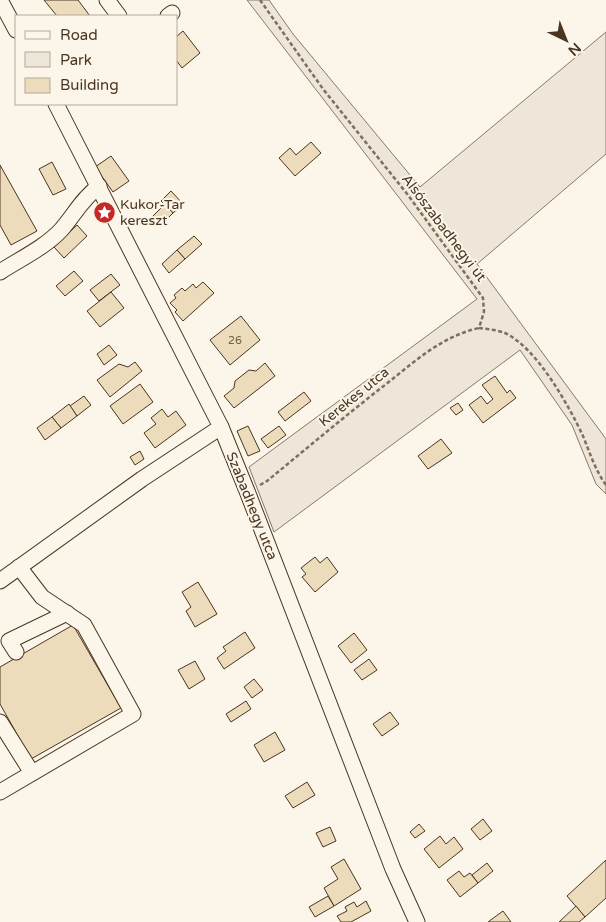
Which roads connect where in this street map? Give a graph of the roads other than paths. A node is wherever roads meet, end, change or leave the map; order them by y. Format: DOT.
graph roads {
  1 [pos="0,0"];
  2 [pos="107,0"];
  3 [pos="118,15"];
  4 [pos="15,28"];
  5 [pos="57,105"];
  6 [pos="99,186"];
  7 [pos="0,272"];
  8 [pos="221,427"];
  9 [pos="19,567"];
  10 [pos="0,581"];
  11 [pos="67,612"];
  12 [pos="16,652"];
  13 [pos="0,722"];
  14 [pos="32,773"];
  15 [pos="0,792"];
  16 [pos="417,922"];
  1 -- 4 [label="street"];
  2 -- 3 [label="street"];
  5 -- 6 [label="street, Szabadhegy utca"];
  6 -- 7 [label="street"];
  6 -- 8 [label="street, Szabadhegy utca"];
  8 -- 9 [label="street"];
  8 -- 16 [label="street, Szabadhegy utca"];
  9 -- 10 [label="street"];
  9 -- 11 [label="street"];
  11 -- 12 [label="street"];
  11 -- 14 [label="street"];
  13 -- 14 [label="street"];
  14 -- 15 [label="street"];
}
